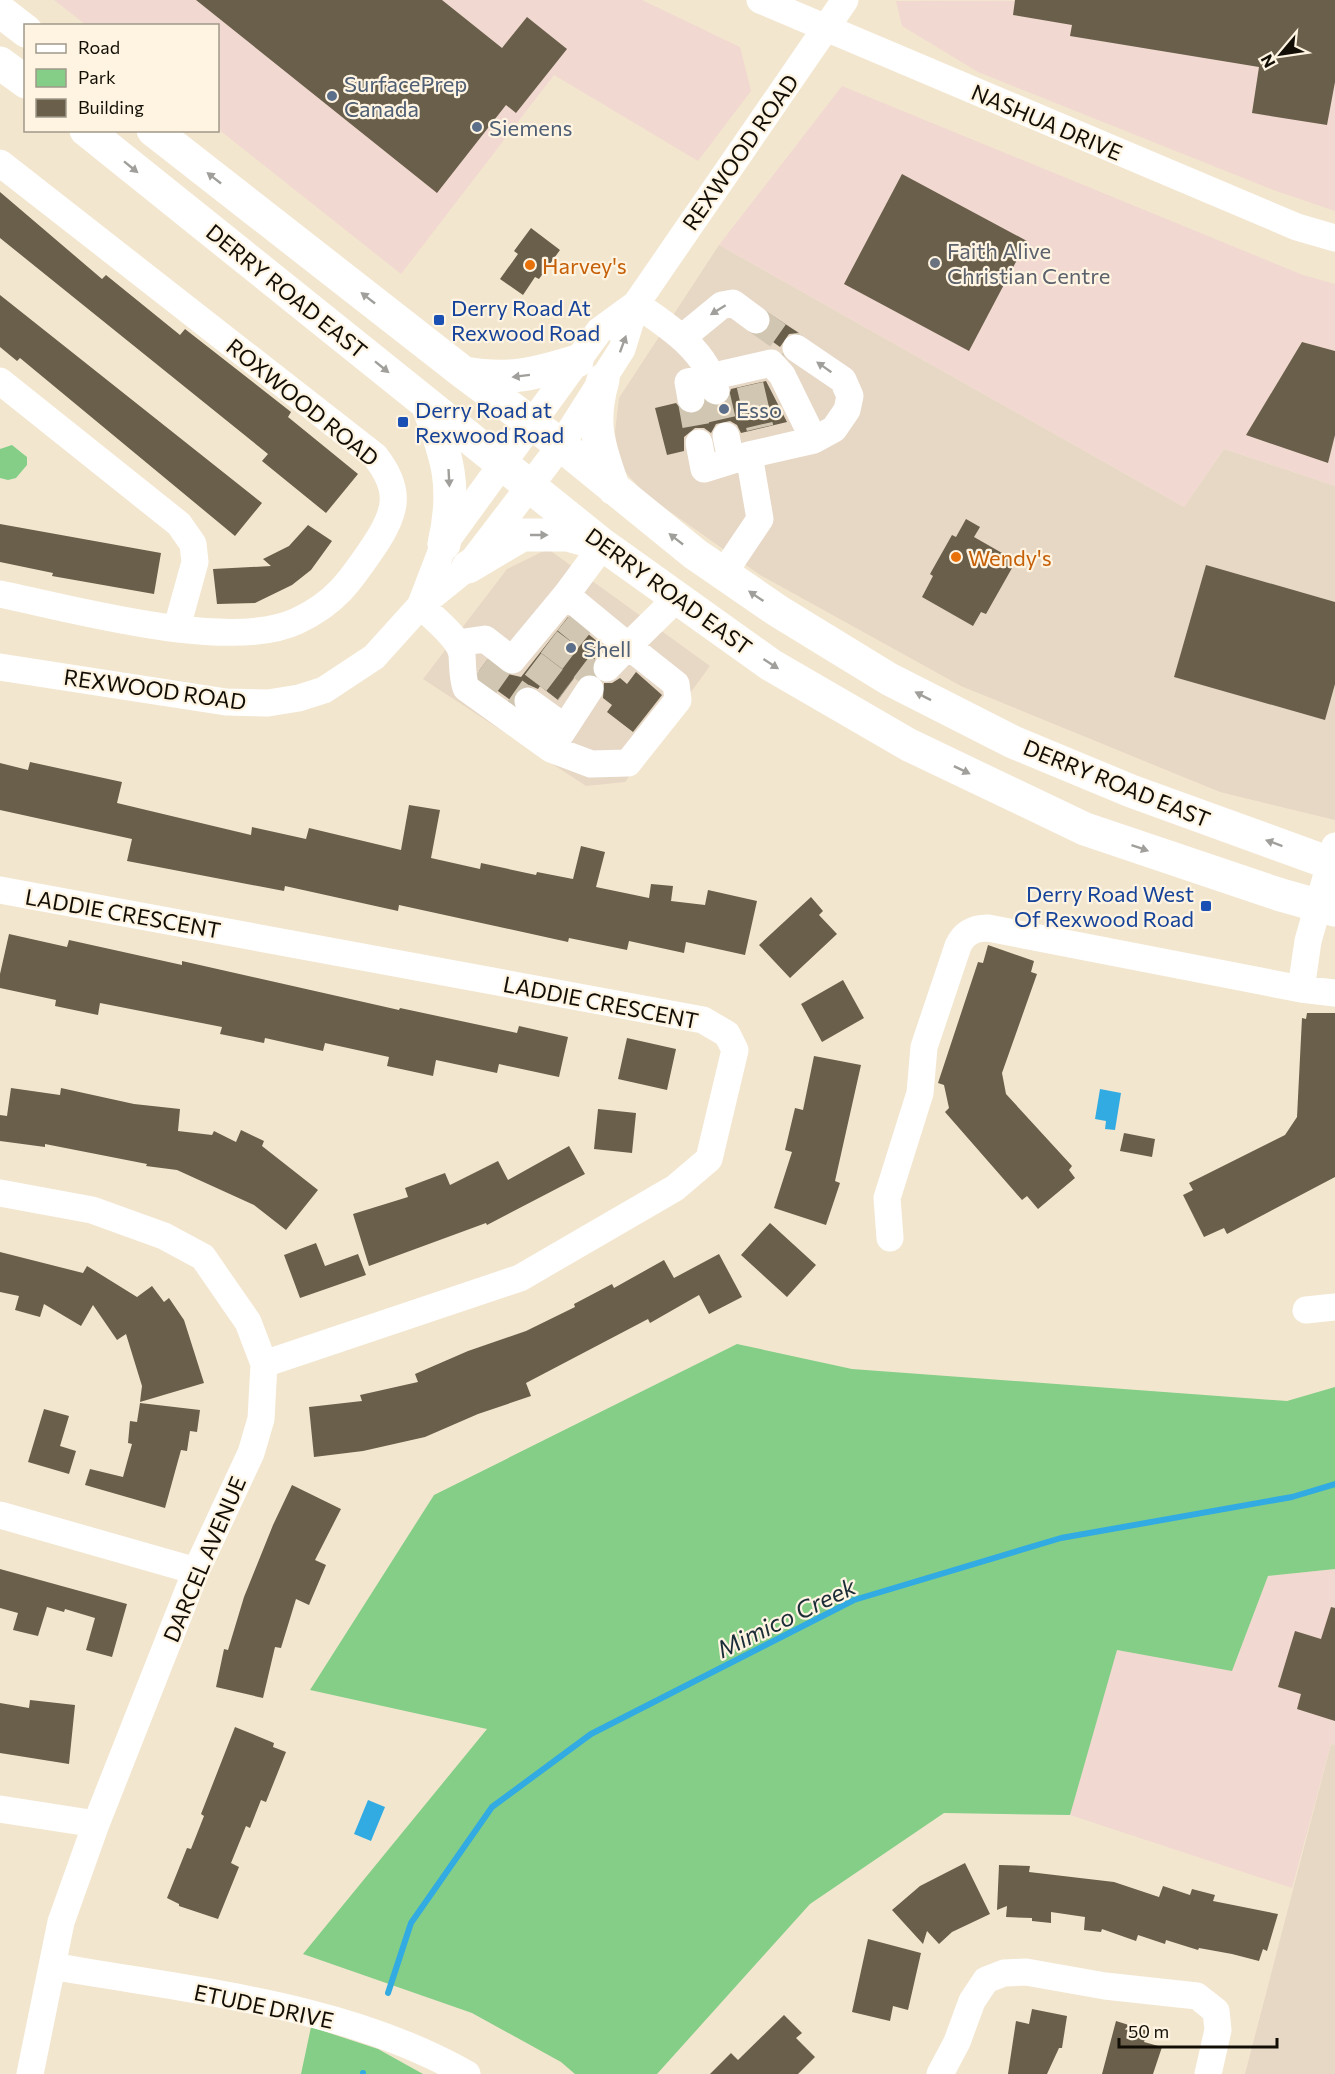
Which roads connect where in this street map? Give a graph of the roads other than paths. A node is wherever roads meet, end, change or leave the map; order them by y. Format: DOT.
graph roads {
  1 [pos="760,0"];
  2 [pos="845,0"];
  3 [pos="0,11"];
  4 [pos="24,29"];
  5 [pos="826,29"];
  6 [pos="0,63"];
  7 [pos="24,81"];
  8 [pos="88,132"];
  9 [pos="156,132"];
  10 [pos="0,163"];
  11 [pos="1335,238"];
  12 [pos="636,304"];
  13 [pos="756,320"];
  14 [pos="683,337"];
  15 [pos="796,348"];
  16 [pos="577,361"];
  17 [pos="464,373"];
  18 [pos="603,380"];
  19 [pos="0,381"];
  20 [pos="427,403"];
  21 [pos="531,424"];
  22 [pos="814,440"];
  23 [pos="699,443"];
  24 [pos="561,445"];
  25 [pos="746,446"];
  26 [pos="502,465"];
  27 [pos="531,486"];
  28 [pos="615,491"];
  29 [pos="444,544"];
  30 [pos="603,545"];
  31 [pos="468,567"];
  32 [pos="723,574"];
  33 [pos="0,594"];
  34 [pos="678,598"];
  35 [pos="421,605"];
  36 [pos="562,609"];
  37 [pos="177,627"];
  38 [pos="467,655"];
  39 [pos="0,667"];
  40 [pos="598,671"];
  41 [pos="528,701"];
  42 [pos="557,738"];
  43 [pos="1333,858"];
  44 [pos="0,890"];
  45 [pos="1326,907"];
  46 [pos="1301,989"];
  47 [pos="1335,993"];
  48 [pos="0,1193"];
  49 [pos="890,1239"];
  50 [pos="1335,1307"];
  51 [pos="1306,1310"];
  52 [pos="264,1364"];
  53 [pos="0,1515"];
  54 [pos="196,1571"];
  55 [pos="0,1809"];
  56 [pos="96,1824"];
  57 [pos="51,1966"];
  58 [pos="30,2074"];
  59 [pos="467,2074"];
  60 [pos="940,2074"];
  61 [pos="1208,2074"];
  1 -- 5 [label="street, NASHUA DRIVE"];
  2 -- 5 [label="street, REXWOOD ROAD"];
  3 -- 4 [label="main road"];
  5 -- 11 [label="street, NASHUA DRIVE"];
  5 -- 12 [label="street, REXWOOD ROAD"];
  6 -- 7 [label="main road"];
  8 -- 20 [label="main road, DERRY ROAD EAST, one-way"];
  17 -- 9 [label="main road, DERRY ROAD EAST, one-way"];
  10 -- 37 [label="street, ROXWOOD ROAD"];
  12 -- 14 [label="street"];
  12 -- 16 [label="street, REXWOOD ROAD"];
  18 -- 12 [label="street, REXWOOD ROAD, one-way"];
  13 -- 14 [label="street, one-way"];
  14 -- 22 [label="street"];
  22 -- 15 [label="street, one-way"];
  16 -- 17 [label="main road, one-way"];
  16 -- 21 [label="street, REXWOOD ROAD"];
  17 -- 21 [label="main road, DERRY ROAD EAST"];
  18 -- 24 [label="street, REXWOOD ROAD"];
  18 -- 28 [label="main road"];
  19 -- 37 [label="street"];
  20 -- 26 [label="main road, DERRY ROAD EAST"];
  20 -- 29 [label="main road, one-way"];
  21 -- 24 [label="main road, DERRY ROAD EAST"];
  21 -- 26 [label="street, REXWOOD ROAD"];
  22 -- 25 [label="street"];
  23 -- 25 [label="street"];
  24 -- 27 [label="street, REXWOOD ROAD"];
  24 -- 28 [label="main road, DERRY ROAD EAST"];
  25 -- 32 [label="street"];
  26 -- 27 [label="main road, DERRY ROAD EAST"];
  26 -- 29 [label="street, REXWOOD ROAD"];
  27 -- 30 [label="main road, DERRY ROAD EAST"];
  27 -- 31 [label="street, REXWOOD ROAD"];
  32 -- 28 [label="main road, DERRY ROAD EAST, one-way"];
  29 -- 35 [label="street, REXWOOD ROAD"];
  31 -- 30 [label="main road, one-way"];
  30 -- 34 [label="main road, DERRY ROAD EAST"];
  30 -- 36 [label="street"];
  31 -- 35 [label="street, REXWOOD ROAD"];
  43 -- 32 [label="main road, DERRY ROAD EAST, one-way"];
  33 -- 37 [label="street, ROXWOOD ROAD"];
  34 -- 40 [label="street"];
  34 -- 45 [label="main road, DERRY ROAD EAST, one-way"];
  35 -- 38 [label="street"];
  35 -- 39 [label="street, REXWOOD ROAD"];
  36 -- 38 [label="street"];
  36 -- 40 [label="street"];
  38 -- 42 [label="street"];
  40 -- 42 [label="street"];
  40 -- 42 [label="street"];
  41 -- 42 [label="street"];
  43 -- 45 [label="street"];
  44 -- 52 [label="street, LADDIE CRESCENT"];
  45 -- 46 [label="street"];
  46 -- 47 [label="street"];
  46 -- 49 [label="street"];
  48 -- 52 [label="street, DARCEL AVENUE"];
  50 -- 51 [label="street"];
  52 -- 54 [label="street, DARCEL AVENUE"];
  53 -- 54 [label="street"];
  54 -- 56 [label="street, DARCEL AVENUE"];
  55 -- 56 [label="street"];
  56 -- 57 [label="street, DARCEL AVENUE"];
  57 -- 58 [label="street, DARCEL AVENUE"];
  57 -- 59 [label="street, ETUDE DRIVE"];
  60 -- 61 [label="street"];
}
